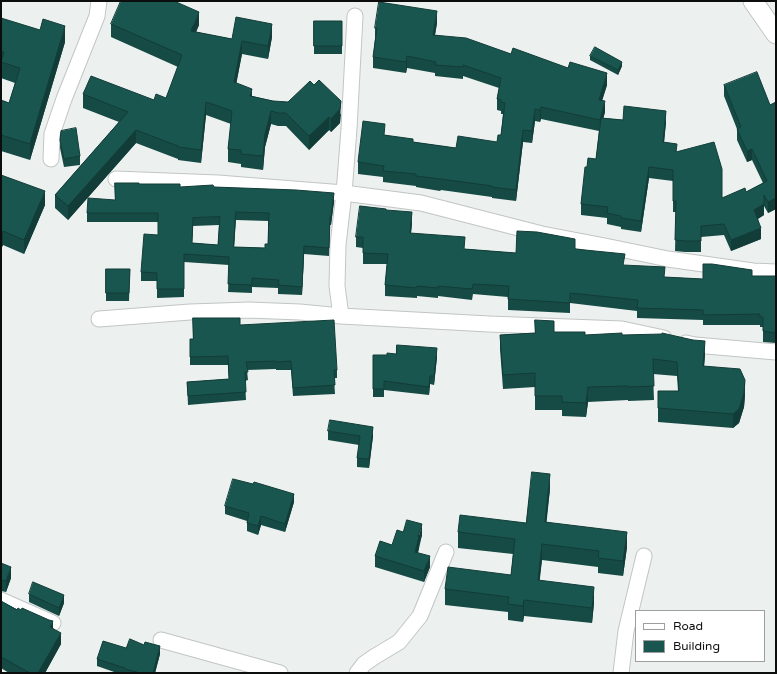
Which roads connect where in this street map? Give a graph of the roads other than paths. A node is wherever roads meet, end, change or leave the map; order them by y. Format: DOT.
graph roads {
  1 [pos="99,1"];
  2 [pos="754,1"];
  3 [pos="355,16"];
  4 [pos="776,34"];
  5 [pos="51,159"];
  6 [pos="116,179"];
  7 [pos="344,194"];
  8 [pos="776,272"];
  9 [pos="341,316"];
  10 [pos="99,319"];
  11 [pos="776,352"];
  12 [pos="446,552"];
  13 [pos="644,556"];
  14 [pos="1,600"];
  15 [pos="53,623"];
  16 [pos="161,640"];
  17 [pos="280,673"];
  18 [pos="357,673"];
  19 [pos="621,673"];
  1 -- 5 [label="street"];
  2 -- 4 [label="main road"];
  3 -- 7 [label="street"];
  6 -- 7 [label="street"];
  7 -- 8 [label="street"];
  7 -- 9 [label="street"];
  9 -- 10 [label="street"];
  9 -- 11 [label="street"];
  12 -- 18 [label="street"];
  13 -- 19 [label="street"];
  14 -- 15 [label="street"];
  16 -- 17 [label="street"];
}
